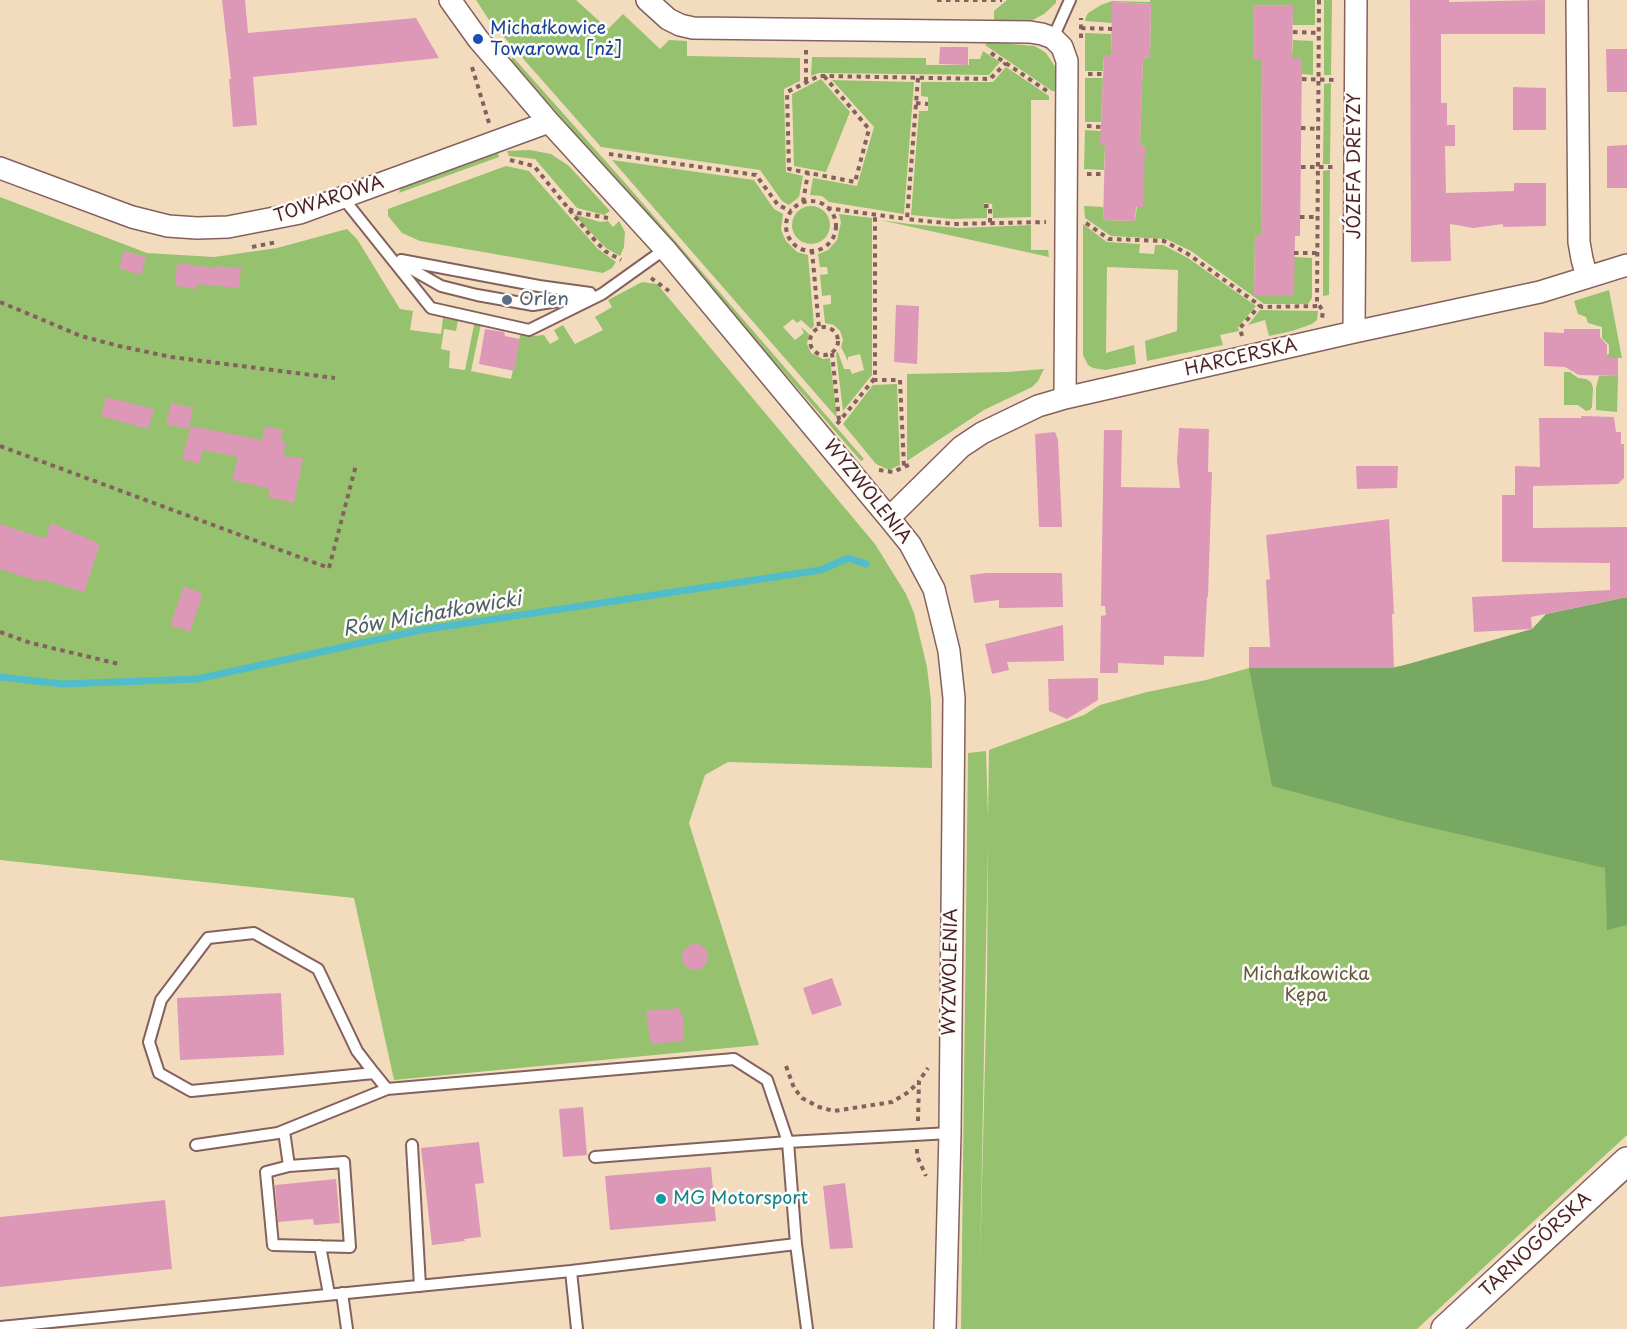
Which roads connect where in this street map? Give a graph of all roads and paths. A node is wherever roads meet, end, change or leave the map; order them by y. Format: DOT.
graph roads {
  1 [pos="450,0"];
  2 [pos="647,0"];
  3 [pos="937,0"];
  4 [pos="962,0"];
  5 [pos="1002,0"];
  6 [pos="1070,0"];
  7 [pos="1319,0"];
  8 [pos="1356,0"];
  9 [pos="1577,0"];
  10 [pos="1081,9"];
  11 [pos="1081,28"];
  12 [pos="806,29"];
  13 [pos="1112,29"];
  14 [pos="958,31"];
  15 [pos="1293,32"];
  16 [pos="1319,33"];
  17 [pos="1053,38"];
  18 [pos="1081,39"];
  19 [pos="465,59"];
  20 [pos="1006,63"];
  21 [pos="1081,74"];
  22 [pos="1103,74"];
  23 [pos="824,76"];
  24 [pos="918,78"];
  25 [pos="1302,79"];
  26 [pos="1319,79"];
  27 [pos="1356,80"];
  28 [pos="806,82"];
  29 [pos="1053,95"];
  30 [pos="916,103"];
  31 [pos="928,104"];
  32 [pos="549,122"];
  33 [pos="1081,126"];
  34 [pos="1101,127"];
  35 [pos="1301,128"];
  36 [pos="1318,129"];
  37 [pos="498,140"];
  38 [pos="611,163"];
  39 [pos="1301,167"];
  40 [pos="1318,167"];
  41 [pos="0,168"];
  42 [pos="1355,168"];
  43 [pos="808,173"];
  44 [pos="1080,173"];
  45 [pos="1104,174"];
  46 [pos="343,198"];
  47 [pos="802,202"];
  48 [pos="984,206"];
  49 [pos="827,207"];
  50 [pos="791,212"];
  51 [pos="875,214"];
  52 [pos="1300,217"];
  53 [pos="1318,217"];
  54 [pos="907,219"];
  55 [pos="1080,219"];
  56 [pos="1052,221"];
  57 [pos="990,223"];
  58 [pos="665,249"];
  59 [pos="812,250"];
  60 [pos="1294,253"];
  61 [pos="1318,253"];
  62 [pos="393,259"];
  63 [pos="1627,265"];
  64 [pos="637,269"];
  65 [pos="1587,277"];
  66 [pos="602,294"];
  67 [pos="674,297"];
  68 [pos="0,302"];
  69 [pos="1260,305"];
  70 [pos="1320,306"];
  71 [pos="1317,326"];
  72 [pos="819,328"];
  73 [pos="1354,332"];
  74 [pos="1245,346"];
  75 [pos="832,353"];
  76 [pos="335,378"];
  77 [pos="873,381"];
  78 [pos="1065,398"];
  79 [pos="829,416"];
  80 [pos="838,423"];
  81 [pos="844,433"];
  82 [pos="0,446"];
  83 [pos="919,458"];
  84 [pos="356,465"];
  85 [pos="875,468"];
  86 [pos="904,468"];
  87 [pos="889,518"];
  88 [pos="0,632"];
  89 [pos="119,664"];
  90 [pos="931,1062"];
  91 [pos="786,1066"];
  92 [pos="374,1073"];
  93 [pos="920,1082"];
  94 [pos="387,1089"];
  95 [pos="284,1131"];
  96 [pos="950,1133"];
  97 [pos="918,1134"];
  98 [pos="788,1142"];
  99 [pos="195,1145"];
  100 [pos="412,1145"];
  101 [pos="595,1157"];
  102 [pos="1627,1161"];
  103 [pos="289,1166"];
  104 [pos="929,1182"];
  105 [pos="796,1244"];
  106 [pos="320,1246"];
  107 [pos="571,1271"];
  108 [pos="420,1286"];
  109 [pos="342,1293"];
  110 [pos="329,1294"];
  111 [pos="0,1327"];
  112 [pos="347,1329"];
  113 [pos="577,1329"];
  114 [pos="807,1329"];
  115 [pos="945,1329"];
  116 [pos="1445,1329"];
  1 -- 32 [label="street, WYZWOLENIA"];
  2 -- 12 [label="street"];
  3 -- 4 [label="path"];
  4 -- 5 [label="path"];
  6 -- 17 [label="lane"];
  7 -- 16 [label="path"];
  8 -- 27 [label="street, JÓZEFA DREYZY"];
  9 -- 65 [label="street"];
  10 -- 11 [label="path"];
  11 -- 13 [label="path"];
  11 -- 18 [label="path"];
  12 -- 14 [label="street"];
  12 -- 28 [label="path"];
  14 -- 17 [label="street"];
  14 -- 20 [label="path"];
  15 -- 16 [label="path"];
  16 -- 26 [label="path"];
  17 -- 78 [label="street"];
  19 -- 37 [label="path"];
  20 -- 24 [label="path"];
  20 -- 29 [label="path"];
  21 -- 22 [label="path"];
  23 -- 24 [label="path"];
  23 -- 28 [label="path"];
  23 -- 43 [label="path"];
  24 -- 30 [label="path"];
  25 -- 26 [label="path"];
  26 -- 27 [label="path"];
  26 -- 36 [label="path"];
  27 -- 42 [label="street, JÓZEFA DREYZY"];
  28 -- 43 [label="path"];
  30 -- 31 [label="path"];
  30 -- 54 [label="path"];
  32 -- 37 [label="street, TOWAROWA"];
  32 -- 58 [label="street, WYZWOLENIA"];
  33 -- 34 [label="path"];
  35 -- 36 [label="path"];
  36 -- 40 [label="path"];
  37 -- 46 [label="street, TOWAROWA"];
  37 -- 64 [label="path"];
  38 -- 50 [label="path"];
  39 -- 40 [label="path"];
  40 -- 42 [label="path"];
  40 -- 53 [label="path"];
  41 -- 46 [label="street, TOWAROWA"];
  42 -- 73 [label="street, JÓZEFA DREYZY"];
  43 -- 47 [label="path"];
  44 -- 45 [label="path"];
  46 -- 62 [label="lane"];
  47 -- 49 [label="path"];
  47 -- 50 [label="path"];
  48 -- 57 [label="path"];
  49 -- 51 [label="path"];
  49 -- 59 [label="path"];
  50 -- 59 [label="path"];
  51 -- 54 [label="path"];
  51 -- 77 [label="path"];
  52 -- 53 [label="path"];
  53 -- 61 [label="path"];
  54 -- 57 [label="path"];
  55 -- 69 [label="path"];
  56 -- 57 [label="path"];
  58 -- 64 [label="lane"];
  58 -- 87 [label="street, WYZWOLENIA"];
  59 -- 72 [label="path"];
  60 -- 61 [label="path"];
  61 -- 70 [label="path"];
  62 -- 66 [label="lane"];
  62 -- 66 [label="lane"];
  62 -- 66 [label="lane"];
  63 -- 65 [label="street, HARCERSKA"];
  64 -- 66 [label="lane"];
  64 -- 67 [label="path"];
  65 -- 73 [label="street, HARCERSKA"];
  68 -- 76 [label="path"];
  69 -- 70 [label="path"];
  69 -- 74 [label="path"];
  70 -- 71 [label="path"];
  72 -- 75 [label="path"];
  72 -- 75 [label="path"];
  73 -- 78 [label="street, HARCERSKA"];
  75 -- 80 [label="path"];
  77 -- 80 [label="path"];
  77 -- 86 [label="path"];
  78 -- 87 [label="street, HARCERSKA"];
  79 -- 80 [label="path"];
  80 -- 81 [label="path"];
  82 -- 84 [label="path"];
  83 -- 86 [label="path"];
  85 -- 86 [label="path"];
  87 -- 96 [label="street, WYZWOLENIA"];
  88 -- 89 [label="path"];
  90 -- 93 [label="path"];
  91 -- 93 [label="path"];
  92 -- 92 [label="lane"];
  92 -- 94 [label="lane"];
  93 -- 97 [label="path"];
  94 -- 95 [label="lane"];
  94 -- 98 [label="lane"];
  95 -- 99 [label="lane"];
  95 -- 103 [label="lane"];
  96 -- 97 [label="lane"];
  96 -- 115 [label="street, WYZWOLENIA"];
  97 -- 98 [label="lane"];
  97 -- 104 [label="path"];
  98 -- 101 [label="lane"];
  98 -- 105 [label="lane"];
  100 -- 108 [label="lane"];
  102 -- 116 [label="street, TARNOGÓRSKA"];
  103 -- 106 [label="lane"];
  103 -- 106 [label="lane"];
  105 -- 107 [label="lane"];
  105 -- 114 [label="lane"];
  106 -- 110 [label="lane"];
  107 -- 108 [label="lane"];
  107 -- 113 [label="lane"];
  108 -- 109 [label="lane"];
  109 -- 110 [label="lane"];
  109 -- 112 [label="lane"];
  110 -- 111 [label="lane"];
}
